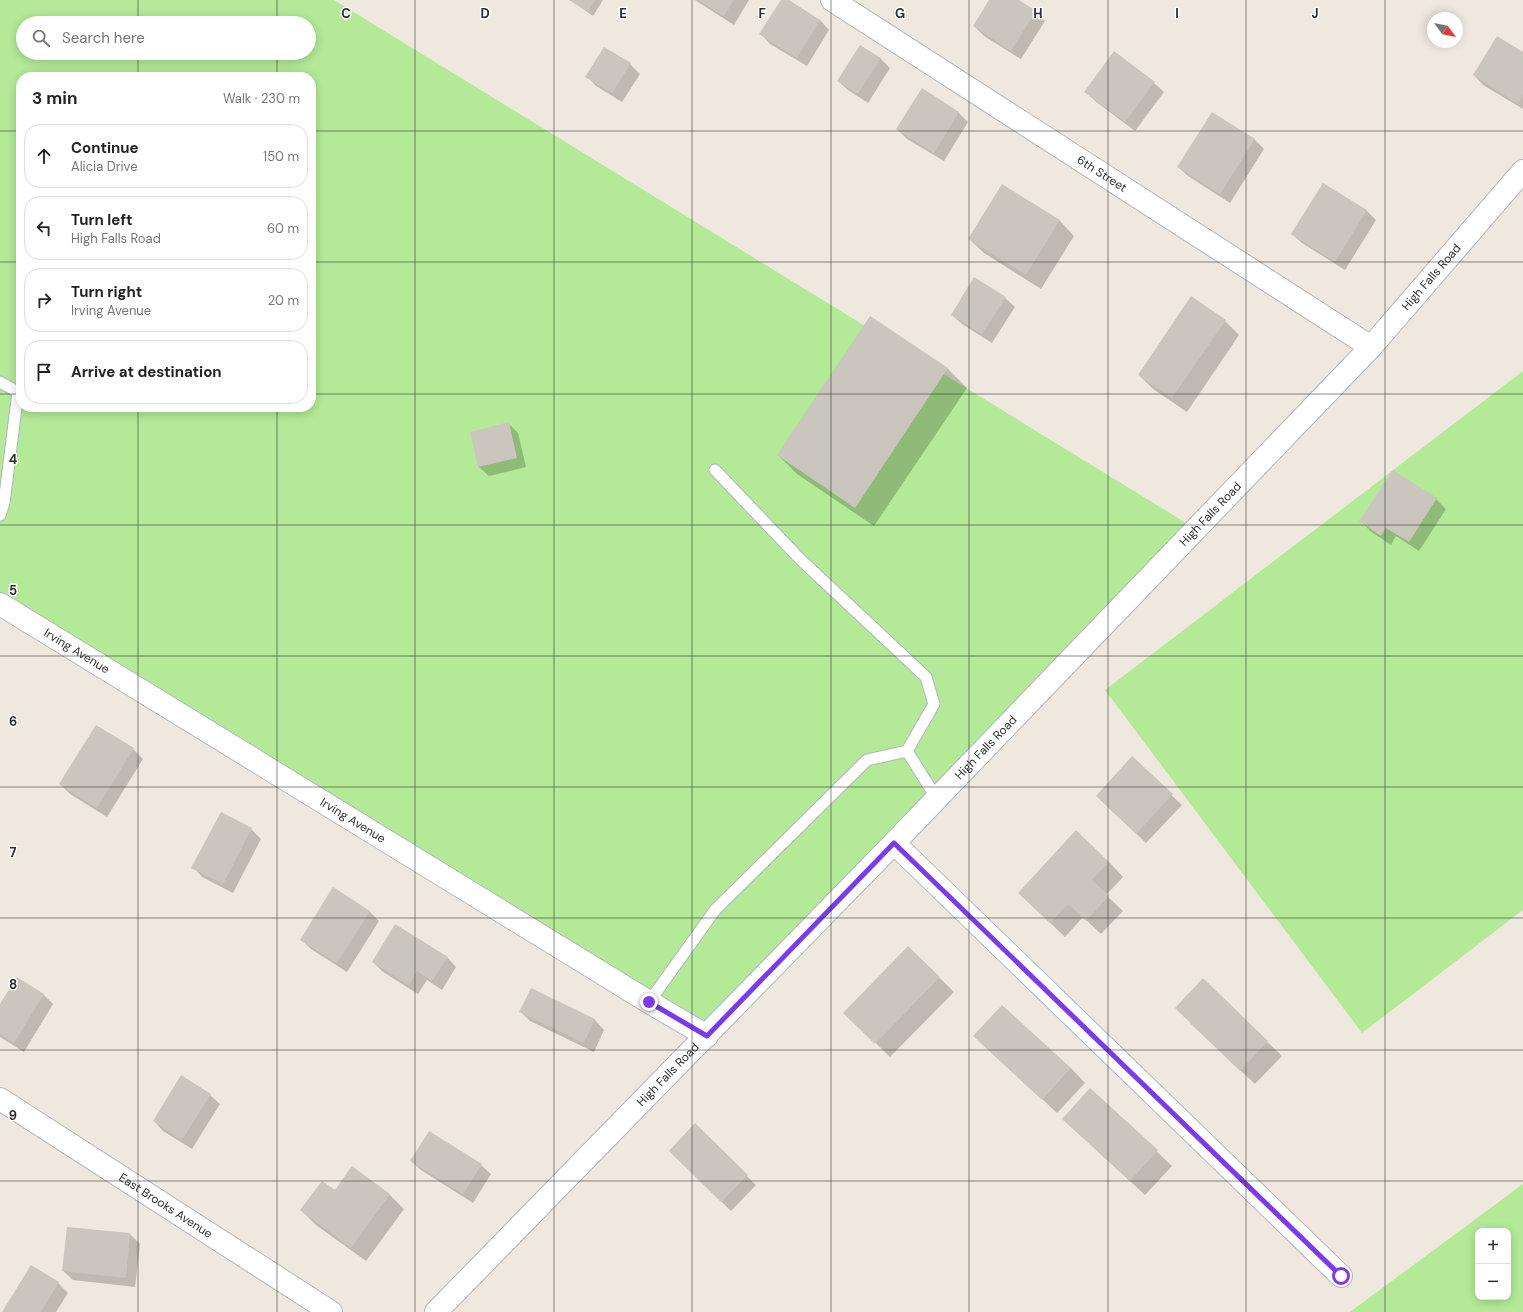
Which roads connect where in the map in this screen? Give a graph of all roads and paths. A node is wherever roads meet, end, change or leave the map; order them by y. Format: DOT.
graph roads {
  1 [pos="832,0"];
  2 [pos="1523,171"];
  3 [pos="1371,347"];
  4 [pos="0,382"];
  5 [pos="16,391"];
  6 [pos="16,408"];
  7 [pos="715,470"];
  8 [pos="0,515"];
  9 [pos="0,604"];
  10 [pos="907,751"];
  11 [pos="937,799"];
  12 [pos="894,843"];
  13 [pos="649,1002"];
  14 [pos="707,1036"];
  15 [pos="0,1099"];
  16 [pos="1341,1276"];
  17 [pos="331,1312"];
  18 [pos="436,1312"];
  1 -- 3 [label="street, 6th Street"];
  2 -- 3 [label="street, High Falls Road"];
  3 -- 11 [label="street, High Falls Road"];
  4 -- 5 [label="lane"];
  6 -- 8 [label="lane"];
  7 -- 10 [label="lane"];
  9 -- 13 [label="street, Irving Avenue"];
  10 -- 11 [label="lane"];
  10 -- 13 [label="lane"];
  11 -- 12 [label="street, High Falls Road"];
  12 -- 14 [label="street, High Falls Road"];
  12 -- 16 [label="street"];
  13 -- 14 [label="street, Irving Avenue"];
  14 -- 18 [label="street, High Falls Road"];
  15 -- 17 [label="street, East Brooks Avenue"];
}
